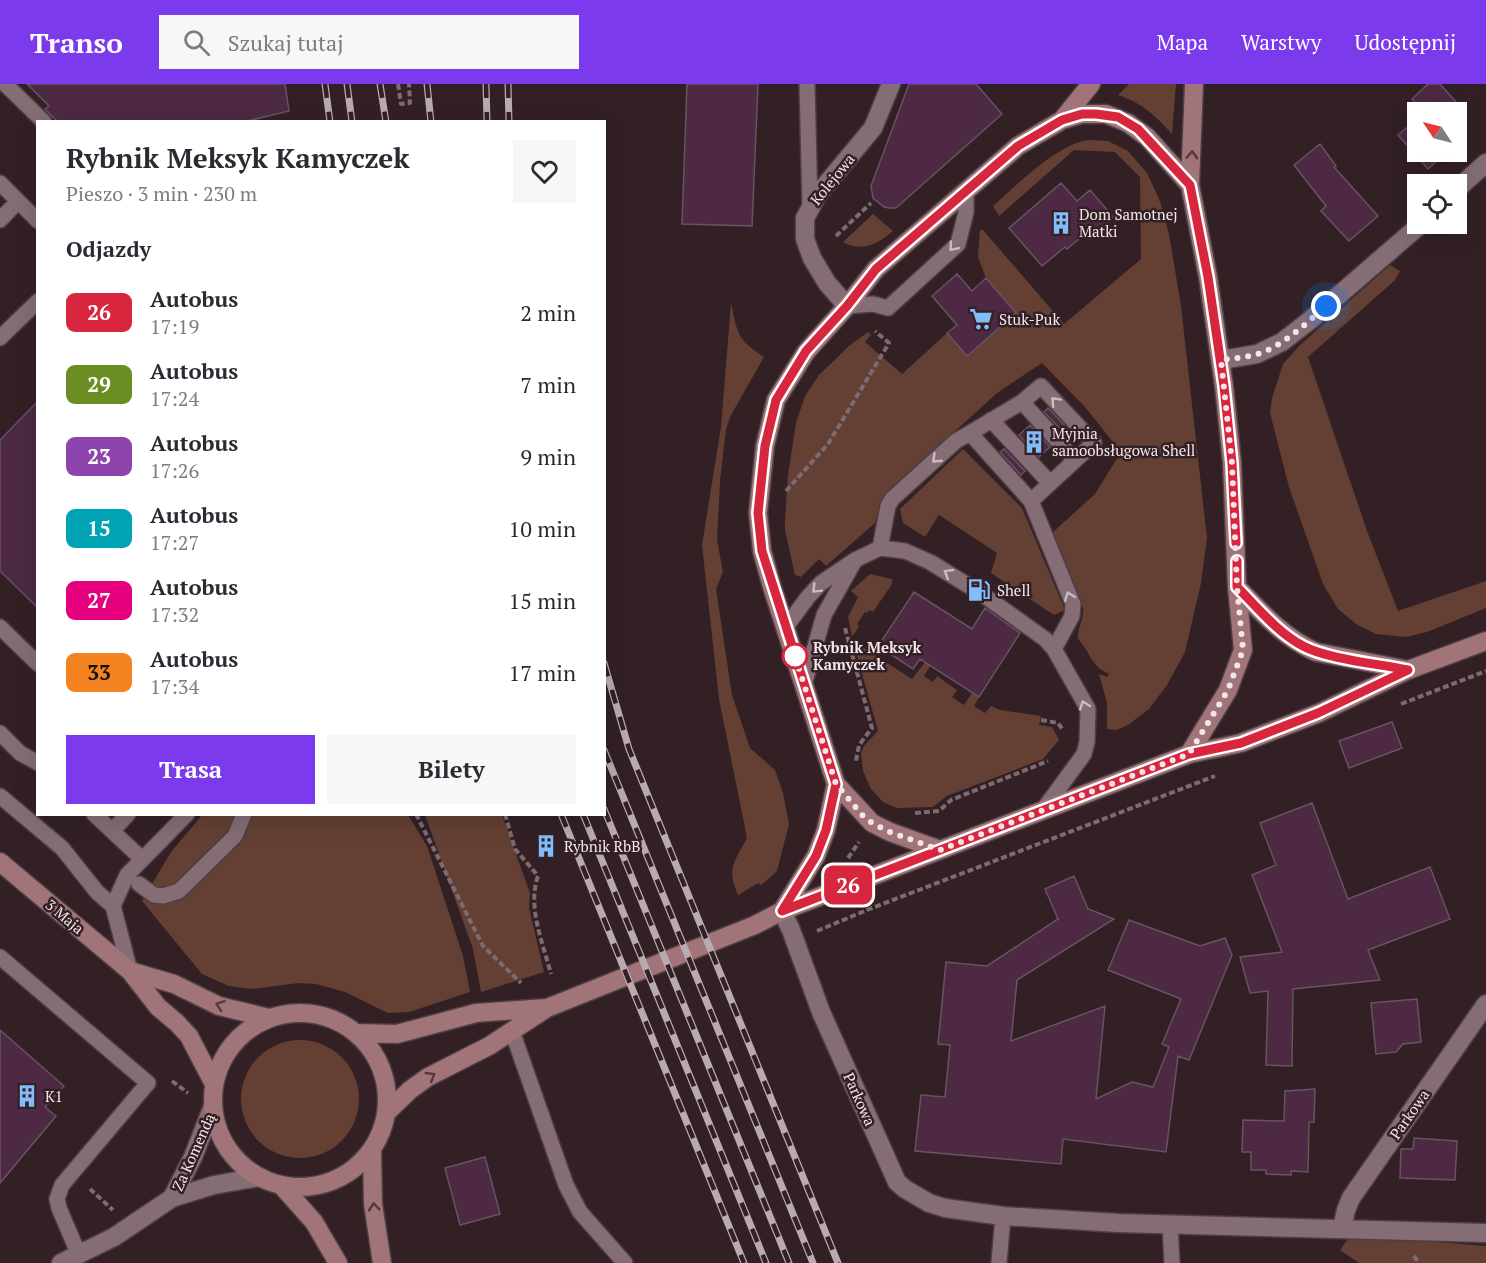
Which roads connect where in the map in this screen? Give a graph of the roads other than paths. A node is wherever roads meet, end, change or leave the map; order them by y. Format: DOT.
graph roads {
  1 [pos="5,84"];
  2 [pos="807,84"];
  3 [pos="891,84"];
  4 [pos="1091,84"];
  5 [pos="1194,84"];
  6 [pos="42,120"];
  7 [pos="1062,120"];
  8 [pos="1486,163"];
  9 [pos="1467,180"];
  10 [pos="0,183"];
  11 [pos="1190,185"];
  12 [pos="966,192"];
  13 [pos="18,201"];
  14 [pos="810,206"];
  15 [pos="36,219"];
  16 [pos="0,220"];
  17 [pos="1409,234"];
  18 [pos="36,303"];
  19 [pos="847,306"];
  20 [pos="0,339"];
  21 [pos="1221,360"];
  22 [pos="1022,402"];
  23 [pos="991,420"];
  24 [pos="970,433"];
  25 [pos="1075,460"];
  26 [pos="1050,483"];
  27 [pos="1030,501"];
  28 [pos="880,548"];
  29 [pos="855,560"];
  30 [pos="1237,587"];
  31 [pos="0,627"];
  32 [pos="785,628"];
  33 [pos="1486,640"];
  34 [pos="1054,649"];
  35 [pos="36,662"];
  36 [pos="1408,670"];
  37 [pos="804,685"];
  38 [pos="0,733"];
  39 [pos="1189,754"];
  40 [pos="36,762"];
  41 [pos="836,784"];
  42 [pos="0,796"];
  43 [pos="1043,810"];
  44 [pos="98,816"];
  45 [pos="126,816"];
  46 [pos="185,816"];
  47 [pos="243,816"];
  48 [pos="112,831"];
  49 [pos="940,850"];
  50 [pos="142,859"];
  51 [pos="0,862"];
  52 [pos="138,884"];
  53 [pos="113,906"];
  54 [pos="782,911"];
  55 [pos="0,957"];
  56 [pos="130,970"];
  57 [pos="1486,1004"];
  58 [pos="547,1008"];
  59 [pos="269,1018"];
  60 [pos="512,1031"];
  61 [pos="356,1033"];
  62 [pos="214,1084"];
  63 [pos="213,1106"];
  64 [pos="386,1113"];
  65 [pos="372,1149"];
  66 [pos="260,1176"];
  67 [pos="281,1185"];
  68 [pos="172,1198"];
  69 [pos="1003,1216"];
  70 [pos="1170,1224"];
  71 [pos="1342,1229"];
  72 [pos="1486,1233"];
  73 [pos="79,1255"];
  74 [pos="61,1263"];
  75 [pos="338,1263"];
  76 [pos="382,1263"];
  77 [pos="625,1263"];
  78 [pos="999,1263"];
  79 [pos="1172,1263"];
  1 -- 6 [label="lane"];
  2 -- 14 [label="lane"];
  3 -- 14 [label="street, Kolejowa"];
  4 -- 7 [label="main road"];
  11 -- 5 [label="main road, one-way"];
  7 -- 11 [label="main road"];
  7 -- 12 [label="main road"];
  8 -- 9 [label="street"];
  10 -- 13 [label="lane"];
  11 -- 21 [label="main road"];
  12 -- 19 [label="main road"];
  12 -- 19 [label="lane, one-way"];
  13 -- 15 [label="lane"];
  13 -- 16 [label="lane"];
  14 -- 19 [label="street, Kolejowa"];
  17 -- 21 [label="street"];
  18 -- 20 [label="lane"];
  19 -- 32 [label="main road"];
  21 -- 30 [label="main road"];
  22 -- 23 [label="lane"];
  22 -- 25 [label="lane"];
  25 -- 22 [label="lane, one-way"];
  23 -- 24 [label="lane"];
  23 -- 26 [label="lane"];
  24 -- 27 [label="lane"];
  24 -- 28 [label="lane, one-way"];
  25 -- 26 [label="lane"];
  26 -- 27 [label="lane"];
  34 -- 27 [label="lane, one-way"];
  28 -- 29 [label="lane"];
  34 -- 28 [label="lane, one-way"];
  29 -- 32 [label="lane, one-way"];
  29 -- 37 [label="lane"];
  30 -- 36 [label="main road"];
  30 -- 39 [label="main road"];
  31 -- 35 [label="lane"];
  32 -- 37 [label="main road"];
  33 -- 36 [label="main road"];
  43 -- 34 [label="lane, one-way"];
  36 -- 39 [label="main road"];
  37 -- 41 [label="main road"];
  38 -- 40 [label="lane"];
  39 -- 43 [label="main road"];
  41 -- 49 [label="main road"];
  41 -- 54 [label="main road"];
  42 -- 53 [label="lane"];
  43 -- 49 [label="main road"];
  44 -- 48 [label="lane"];
  45 -- 48 [label="lane"];
  46 -- 50 [label="lane"];
  47 -- 52 [label="lane"];
  48 -- 50 [label="lane"];
  49 -- 54 [label="main road"];
  50 -- 53 [label="lane"];
  51 -- 56 [label="main road, 3 Maja"];
  53 -- 56 [label="lane"];
  54 -- 58 [label="main road"];
  54 -- 69 [label="street, Parkowa"];
  55 -- 73 [label="lane"];
  59 -- 56 [label="main road, 3 Maja, one-way"];
  56 -- 62 [label="main road, 3 Maja"];
  57 -- 71 [label="street, Parkowa"];
  58 -- 60 [label="main road"];
  58 -- 61 [label="main road"];
  59 -- 61 [label="main road"];
  59 -- 62 [label="main road"];
  64 -- 60 [label="main road, one-way"];
  60 -- 77 [label="lane"];
  61 -- 64 [label="main road"];
  62 -- 63 [label="main road"];
  63 -- 66 [label="main road"];
  63 -- 68 [label="street, Za Komendą"];
  64 -- 65 [label="main road"];
  65 -- 67 [label="main road"];
  76 -- 65 [label="main road, one-way"];
  66 -- 67 [label="main road"];
  66 -- 68 [label="street, Za Komendą"];
  67 -- 75 [label="main road"];
  68 -- 73 [label="street, Za Komendą"];
  69 -- 70 [label="street, Parkowa"];
  69 -- 78 [label="lane"];
  70 -- 71 [label="street, Parkowa"];
  70 -- 79 [label="lane"];
  71 -- 72 [label="street, Parkowa"];
  73 -- 74 [label="street, Za Komendą"];
}
